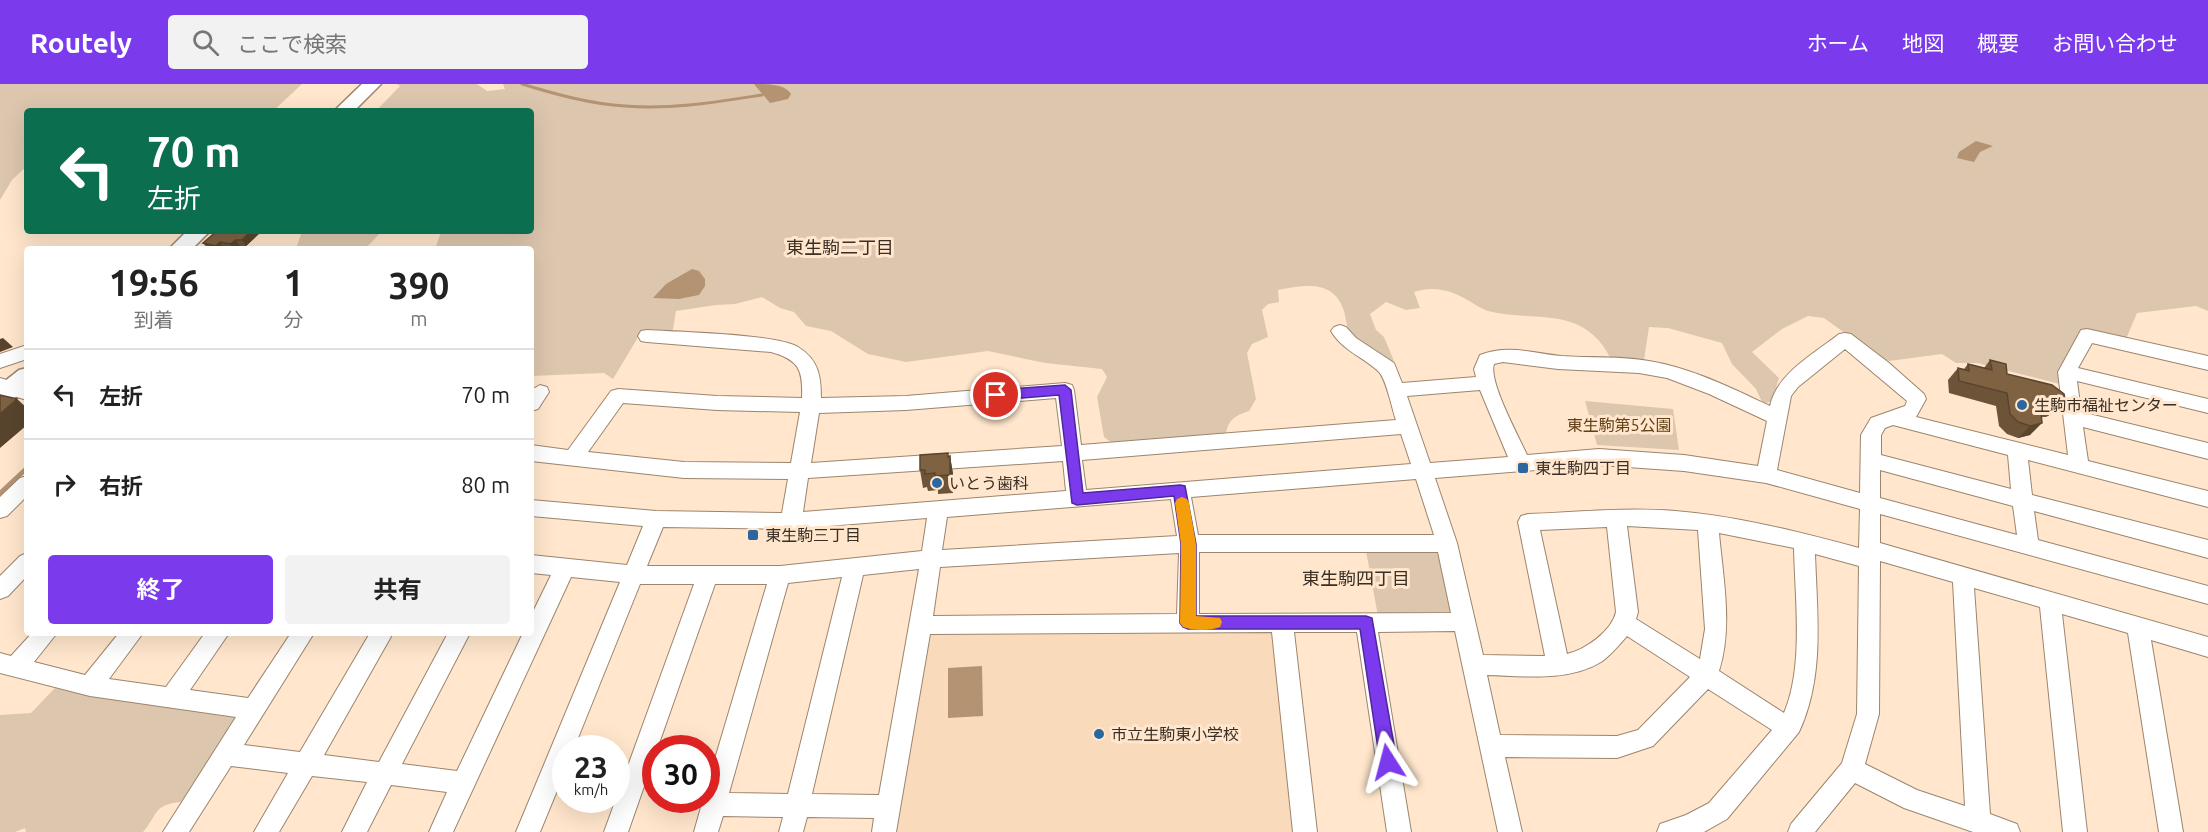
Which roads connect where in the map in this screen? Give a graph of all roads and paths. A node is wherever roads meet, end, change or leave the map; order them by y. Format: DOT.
graph roads {
  1 [pos="372,84"];
  2 [pos="346,108"];
  3 [pos="197,234"];
  4 [pos="183,246"];
  5 [pos="1340,331"];
  6 [pos="647,336"];
  7 [pos="24,353"];
  8 [pos="0,361"];
  9 [pos="2208,363"];
  10 [pos="2067,372"];
  11 [pos="1486,383"];
  12 [pos="1404,389"];
  13 [pos="534,392"];
  14 [pos="534,400"];
  15 [pos="811,405"];
  16 [pos="2208,406"];
  17 [pos="2073,417"];
  18 [pos="1778,418"];
  19 [pos="1892,418"];
  20 [pos="1407,426"];
  21 [pos="2208,451"];
  22 [pos="2018,452"];
  23 [pos="534,453"];
  24 [pos="1073,453"];
  25 [pos="572,459"];
  26 [pos="1870,460"];
  27 [pos="1520,461"];
  28 [pos="2079,467"];
  29 [pos="1421,470"];
  30 [pos="799,471"];
  31 [pos="1766,475"];
  32 [pos="24,487"];
  33 [pos="1180,490"];
  34 [pos="1077,499"];
  35 [pos="2208,499"];
  36 [pos="1870,502"];
  37 [pos="2024,502"];
  38 [pos="534,508"];
  39 [pos="0,510"];
  40 [pos="938,510"];
  41 [pos="1616,518"];
  42 [pos="656,519"];
  43 [pos="791,521"];
  44 [pos="1708,524"];
  45 [pos="1447,543"];
  46 [pos="1804,543"];
  47 [pos="1189,544"];
  48 [pos="2028,545"];
  49 [pos="2208,549"];
  50 [pos="1870,554"];
  51 [pos="930,560"];
  52 [pos="534,564"];
  53 [pos="24,565"];
  54 [pos="564,569"];
  55 [pos="854,569"];
  56 [pos="635,575"];
  57 [pos="780,575"];
  58 [pos="707,576"];
  59 [pos="1963,578"];
  60 [pos="0,590"];
  61 [pos="2208,595"];
  62 [pos="2050,602"];
  63 [pos="1282,622"];
  64 [pos="1366,622"];
  65 [pos="1464,622"];
  66 [pos="1188,623"];
  67 [pos="1625,624"];
  68 [pos="921,625"];
  69 [pos="2138,627"];
  70 [pos="534,633"];
  71 [pos="42,636"];
  72 [pos="130,636"];
  73 [pos="216,636"];
  74 [pos="301,636"];
  75 [pos="380,636"];
  76 [pos="457,636"];
  77 [pos="532,636"];
  78 [pos="2208,647"];
  79 [pos="1474,665"];
  80 [pos="1558,665"];
  81 [pos="7,666"];
  82 [pos="1706,675"];
  83 [pos="90,686"];
  84 [pos="172,697"];
  85 [pos="253,710"];
  86 [pos="1788,728"];
  87 [pos="1491,746"];
  88 [pos="225,754"];
  89 [pos="305,763"];
  90 [pos="1852,769"];
  91 [pos="383,774"];
  92 [pos="463,783"];
  93 [pos="720,786"];
  94 [pos="720,804"];
  95 [pos="796,805"];
  96 [pos="888,807"];
  97 [pos="712,813"];
  98 [pos="1978,822"];
  99 [pos="176,832"];
  100 [pos="266,832"];
  101 [pos="354,832"];
  102 [pos="441,832"];
  103 [pos="528,832"];
  104 [pos="616,832"];
  105 [pos="706,832"];
  106 [pos="791,832"];
  107 [pos="884,832"];
  108 [pos="1305,832"];
  109 [pos="1399,832"];
  110 [pos="1510,832"];
  111 [pos="1669,832"];
  112 [pos="1800,832"];
  113 [pos="2008,832"];
  114 [pos="2075,832"];
  115 [pos="2171,832"];
  1 -- 2 [label="main road"];
  3 -- 4 [label="main road"];
  5 -- 20 [label="street"];
  6 -- 15 [label="street"];
  7 -- 8 [label="street"];
  9 -- 10 [label="street"];
  10 -- 16 [label="street"];
  10 -- 17 [label="street"];
  11 -- 12 [label="street"];
  11 -- 18 [label="street"];
  11 -- 27 [label="street"];
  13 -- 14 [label="street"];
  15 -- 24 [label="street"];
  15 -- 25 [label="street"];
  15 -- 30 [label="street"];
  17 -- 21 [label="street"];
  17 -- 28 [label="street"];
  18 -- 19 [label="street"];
  18 -- 31 [label="street"];
  19 -- 22 [label="street"];
  19 -- 26 [label="street"];
  20 -- 24 [label="street"];
  20 -- 29 [label="street"];
  22 -- 28 [label="street"];
  22 -- 37 [label="street"];
  23 -- 25 [label="street"];
  24 -- 30 [label="street"];
  24 -- 34 [label="street"];
  25 -- 30 [label="street"];
  26 -- 36 [label="street"];
  26 -- 37 [label="street"];
  27 -- 29 [label="street"];
  27 -- 31 [label="street"];
  28 -- 35 [label="street"];
  29 -- 33 [label="street"];
  29 -- 45 [label="street"];
  30 -- 43 [label="street"];
  31 -- 36 [label="street"];
  32 -- 39 [label="street"];
  33 -- 34 [label="street"];
  33 -- 47 [label="street"];
  34 -- 40 [label="street"];
  36 -- 48 [label="street"];
  36 -- 50 [label="street"];
  37 -- 48 [label="street"];
  37 -- 49 [label="street"];
  38 -- 42 [label="street"];
  40 -- 43 [label="street"];
  40 -- 51 [label="street"];
  41 -- 44 [label="street"];
  41 -- 67 [label="street"];
  41 -- 80 [label="street"];
  42 -- 43 [label="street"];
  42 -- 56 [label="street"];
  44 -- 46 [label="street"];
  44 -- 82 [label="street"];
  45 -- 47 [label="street"];
  45 -- 65 [label="street"];
  46 -- 50 [label="street"];
  46 -- 86 [label="street"];
  47 -- 51 [label="street"];
  47 -- 66 [label="street"];
  48 -- 61 [label="street"];
  50 -- 59 [label="street"];
  50 -- 90 [label="street"];
  51 -- 55 [label="street"];
  51 -- 68 [label="street"];
  52 -- 54 [label="street"];
  53 -- 60 [label="street"];
  54 -- 56 [label="street"];
  54 -- 70 [label="street"];
  55 -- 57 [label="street"];
  55 -- 95 [label="street"];
  56 -- 58 [label="street"];
  56 -- 103 [label="street"];
  57 -- 58 [label="street"];
  57 -- 93 [label="street"];
  58 -- 104 [label="street"];
  59 -- 62 [label="street"];
  59 -- 98 [label="street"];
  62 -- 69 [label="street"];
  62 -- 114 [label="street"];
  63 -- 64 [label="street"];
  63 -- 66 [label="street"];
  63 -- 108 [label="street"];
  64 -- 65 [label="street"];
  64 -- 109 [label="street"];
  65 -- 79 [label="street"];
  66 -- 68 [label="street"];
  67 -- 80 [label="street"];
  67 -- 82 [label="street"];
  68 -- 96 [label="street"];
  69 -- 78 [label="street"];
  69 -- 115 [label="street"];
  71 -- 81 [label="street"];
  72 -- 83 [label="street"];
  73 -- 84 [label="street"];
  74 -- 85 [label="street"];
  75 -- 89 [label="street"];
  76 -- 91 [label="street"];
  77 -- 92 [label="street"];
  79 -- 80 [label="street"];
  79 -- 87 [label="street"];
  81 -- 83 [label="street"];
  82 -- 86 [label="street"];
  82 -- 87 [label="street"];
  83 -- 84 [label="street"];
  84 -- 85 [label="street"];
  85 -- 88 [label="street"];
  86 -- 111 [label="street"];
  87 -- 110 [label="street"];
  88 -- 89 [label="street"];
  88 -- 99 [label="street"];
  89 -- 91 [label="street"];
  89 -- 100 [label="street"];
  90 -- 98 [label="street"];
  90 -- 112 [label="street"];
  91 -- 92 [label="street"];
  91 -- 101 [label="street"];
  92 -- 102 [label="street"];
  94 -- 95 [label="street"];
  95 -- 96 [label="street"];
  95 -- 106 [label="street"];
  96 -- 107 [label="street"];
  97 -- 105 [label="street"];
  98 -- 113 [label="street"];
}
